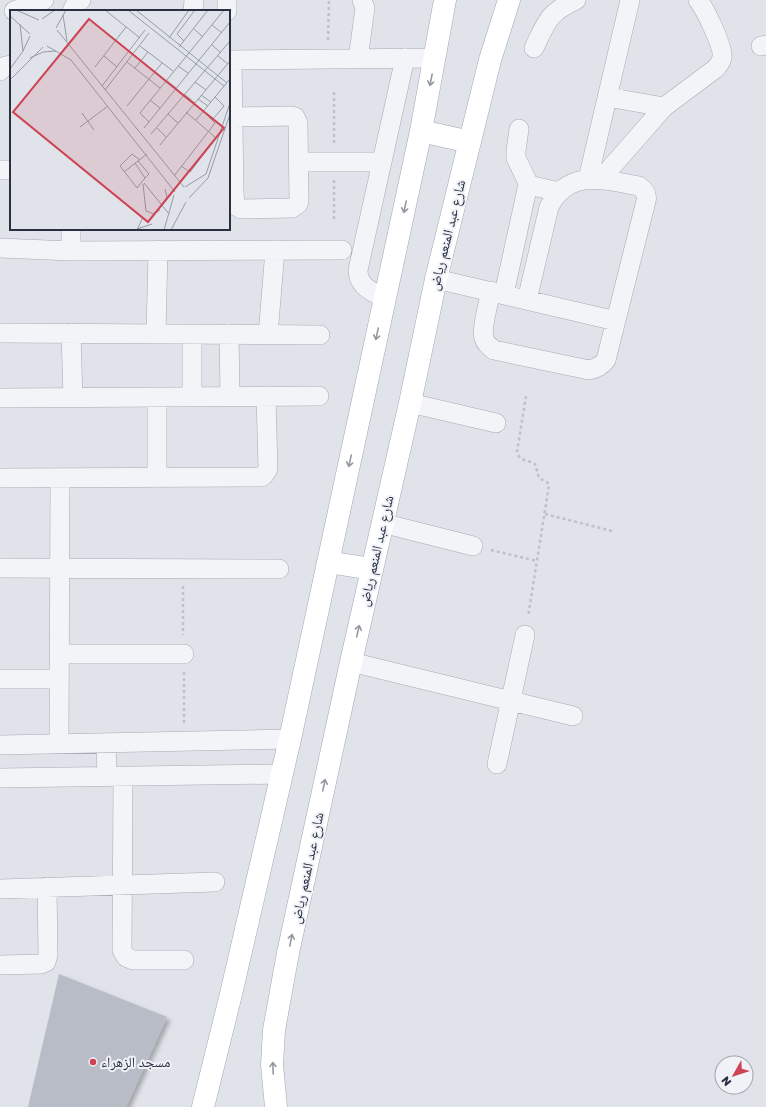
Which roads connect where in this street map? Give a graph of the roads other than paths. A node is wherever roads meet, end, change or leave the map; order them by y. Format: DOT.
graph roads {
  1 [pos="44,0"];
  2 [pos="80,0"];
  3 [pos="194,0"];
  4 [pos="362,0"];
  5 [pos="445,0"];
  6 [pos="509,0"];
  7 [pos="576,0"];
  8 [pos="630,0"];
  9 [pos="698,0"];
  10 [pos="17,10"];
  11 [pos="72,10"];
  12 [pos="193,10"];
  13 [pos="10,12"];
  14 [pos="0,16"];
  15 [pos="534,48"];
  16 [pos="406,58"];
  17 [pos="435,58"];
  18 [pos="358,59"];
  19 [pos="231,60"];
  20 [pos="10,65"];
  21 [pos="0,71"];
  22 [pos="607,97"];
  23 [pos="664,107"];
  24 [pos="231,117"];
  25 [pos="519,129"];
  26 [pos="421,131"];
  27 [pos="470,142"];
  28 [pos="298,162"];
  29 [pos="382,162"];
  30 [pos="594,179"];
  31 [pos="530,187"];
  32 [pos="559,192"];
  33 [pos="71,230"];
  34 [pos="0,248"];
  35 [pos="158,250"];
  36 [pos="274,250"];
  37 [pos="342,250"];
  38 [pos="71,251"];
  39 [pos="436,279"];
  40 [pos="498,293"];
  41 [pos="385,299"];
  42 [pos="528,300"];
  43 [pos="616,321"];
  44 [pos="0,333"];
  45 [pos="71,333"];
  46 [pos="156,334"];
  47 [pos="192,334"];
  48 [pos="229,334"];
  49 [pos="268,335"];
  50 [pos="320,335"];
  51 [pos="230,396"];
  52 [pos="266,396"];
  53 [pos="319,396"];
  54 [pos="157,397"];
  55 [pos="192,397"];
  56 [pos="0,398"];
  57 [pos="73,398"];
  58 [pos="410,403"];
  59 [pos="496,423"];
  60 [pos="0,478"];
  61 [pos="60,478"];
  62 [pos="157,478"];
  63 [pos="382,523"];
  64 [pos="473,546"];
  65 [pos="328,562"];
  66 [pos="0,568"];
  67 [pos="60,568"];
  68 [pos="279,569"];
  69 [pos="372,569"];
  70 [pos="526,635"];
  71 [pos="60,654"];
  72 [pos="184,654"];
  73 [pos="351,662"];
  74 [pos="0,679"];
  75 [pos="59,679"];
  76 [pos="511,702"];
  77 [pos="573,716"];
  78 [pos="290,739"];
  79 [pos="106,743"];
  80 [pos="59,744"];
  81 [pos="0,745"];
  82 [pos="497,764"];
  83 [pos="282,774"];
  84 [pos="115,776"];
  85 [pos="0,778"];
  86 [pos="215,882"];
  87 [pos="122,885"];
  88 [pos="47,887"];
  89 [pos="0,889"];
  90 [pos="184,960"];
  91 [pos="0,965"];
  92 [pos="276,1105"];
  93 [pos="203,1107"];
  1 -- 10 [label="street"];
  2 -- 11 [label="street"];
  3 -- 12 [label="street"];
  4 -- 18 [label="street"];
  5 -- 17 [label="main road"];
  6 -- 27 [label="main road, شارع عبد المنعم رياض"];
  7 -- 15 [label="street"];
  8 -- 22 [label="street"];
  9 -- 23 [label="street"];
  13 -- 14 [label="street"];
  16 -- 17 [label="street"];
  16 -- 18 [label="street"];
  16 -- 29 [label="street"];
  17 -- 26 [label="main road, one-way"];
  18 -- 19 [label="street"];
  19 -- 24 [label="street"];
  20 -- 21 [label="street"];
  22 -- 23 [label="street"];
  22 -- 30 [label="street"];
  23 -- 30 [label="street"];
  24 -- 28 [label="street"];
  24 -- 28 [label="street"];
  25 -- 31 [label="street"];
  26 -- 27 [label="main road"];
  26 -- 41 [label="main road, one-way"];
  27 -- 39 [label="main road, شارع عبد المنعم رياض"];
  28 -- 29 [label="street"];
  29 -- 41 [label="street"];
  30 -- 32 [label="street"];
  30 -- 43 [label="street"];
  31 -- 32 [label="street"];
  31 -- 40 [label="street"];
  32 -- 42 [label="street"];
  33 -- 38 [label="street"];
  34 -- 38 [label="street"];
  35 -- 36 [label="street"];
  35 -- 38 [label="street"];
  35 -- 46 [label="street"];
  36 -- 37 [label="street"];
  36 -- 49 [label="street"];
  39 -- 40 [label="street"];
  39 -- 58 [label="main road, شارع عبد المنعم رياض"];
  40 -- 42 [label="street"];
  40 -- 43 [label="street"];
  41 -- 65 [label="main road, one-way"];
  42 -- 43 [label="street"];
  44 -- 45 [label="street"];
  45 -- 46 [label="street"];
  45 -- 57 [label="street"];
  46 -- 47 [label="street"];
  47 -- 48 [label="street"];
  47 -- 55 [label="street"];
  48 -- 49 [label="street"];
  48 -- 51 [label="street"];
  49 -- 50 [label="street"];
  51 -- 52 [label="street"];
  51 -- 55 [label="street"];
  52 -- 53 [label="street"];
  52 -- 62 [label="street"];
  54 -- 55 [label="street"];
  54 -- 57 [label="street"];
  54 -- 62 [label="street"];
  56 -- 57 [label="street"];
  58 -- 59 [label="street"];
  58 -- 63 [label="main road, شارع عبد المنعم رياض"];
  60 -- 61 [label="street"];
  61 -- 62 [label="street"];
  61 -- 67 [label="street"];
  63 -- 64 [label="street"];
  63 -- 69 [label="main road, شارع عبد المنعم رياض"];
  65 -- 69 [label="main road"];
  65 -- 78 [label="main road"];
  66 -- 67 [label="street"];
  67 -- 68 [label="street"];
  67 -- 71 [label="street"];
  73 -- 69 [label="main road, شارع عبد المنعم رياض, one-way"];
  70 -- 76 [label="street"];
  71 -- 72 [label="street"];
  71 -- 75 [label="street"];
  73 -- 76 [label="street"];
  92 -- 73 [label="main road, شارع عبد المنعم رياض, one-way"];
  74 -- 75 [label="street"];
  75 -- 80 [label="street"];
  76 -- 77 [label="street"];
  76 -- 82 [label="street"];
  78 -- 79 [label="street"];
  78 -- 83 [label="main road"];
  79 -- 80 [label="street"];
  79 -- 84 [label="street"];
  80 -- 81 [label="street"];
  83 -- 84 [label="street"];
  83 -- 93 [label="main road"];
  84 -- 85 [label="street"];
  84 -- 87 [label="street"];
  86 -- 87 [label="street"];
  87 -- 88 [label="street"];
  87 -- 90 [label="street"];
  88 -- 89 [label="street"];
  88 -- 91 [label="street"];
}
